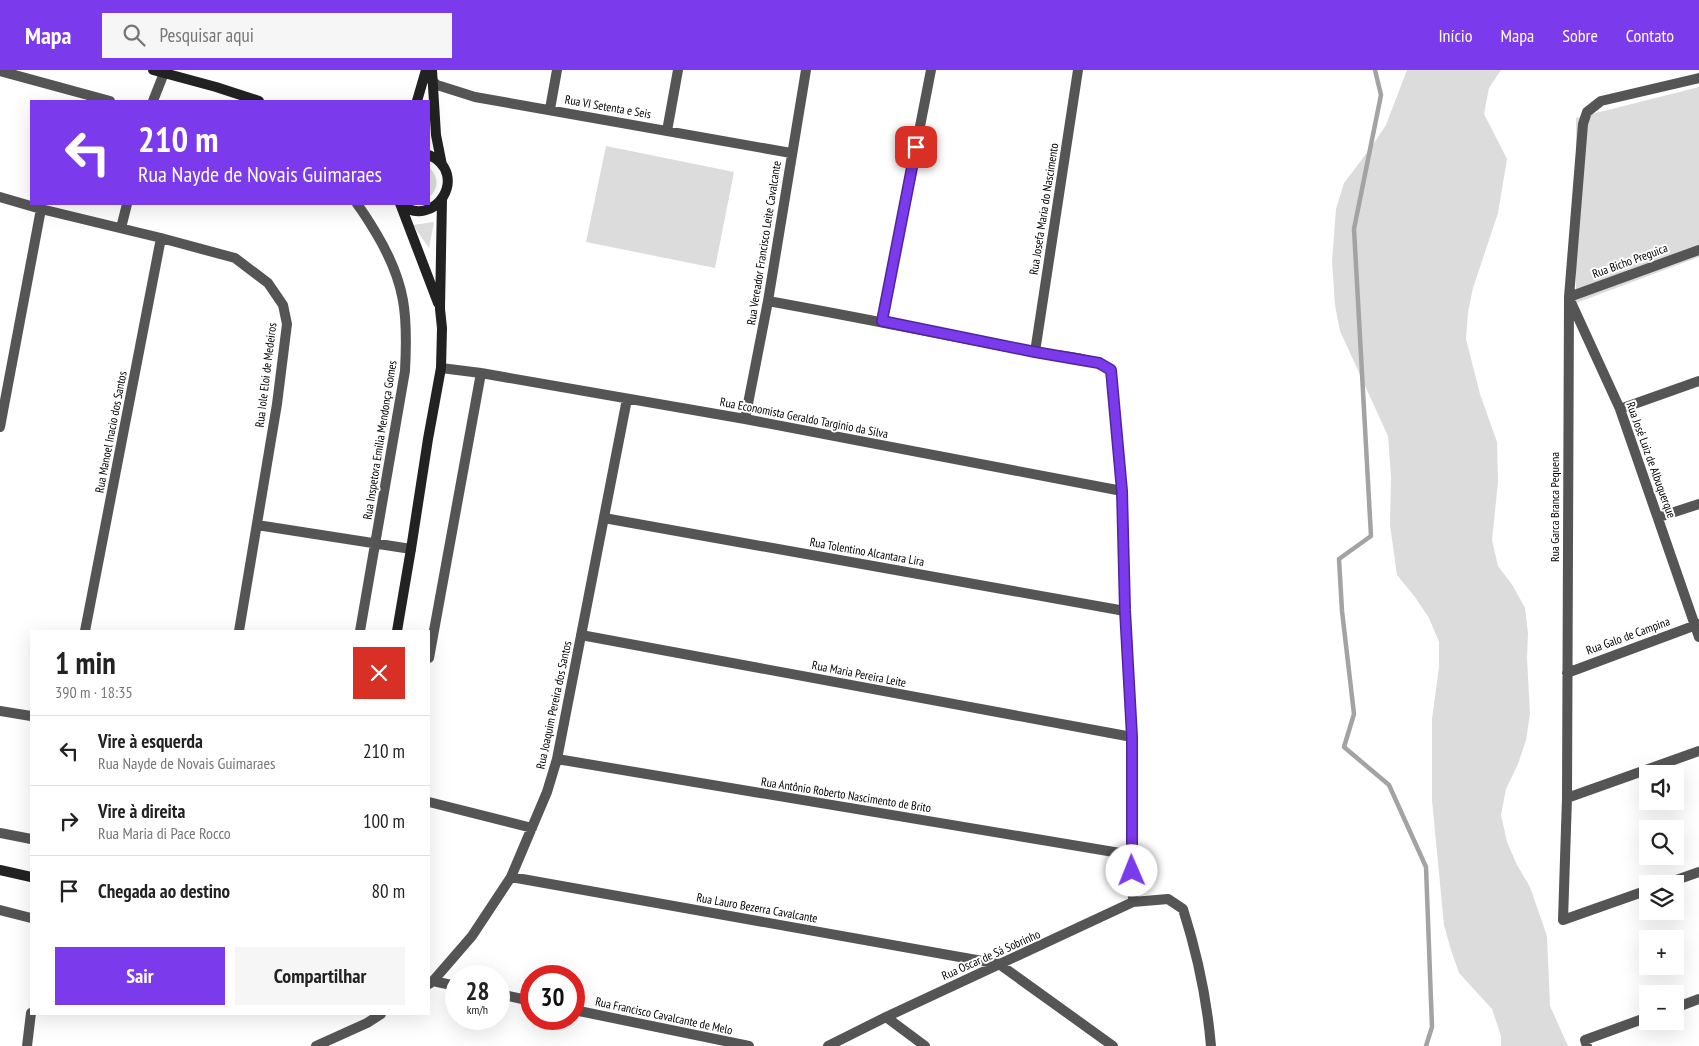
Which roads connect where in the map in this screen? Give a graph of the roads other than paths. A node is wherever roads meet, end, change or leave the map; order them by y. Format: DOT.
graph roads {
  1 [pos="153,70"];
  2 [pos="557,70"];
  3 [pos="678,70"];
  4 [pos="806,70"];
  5 [pos="931,70"];
  6 [pos="1078,70"];
  7 [pos="0,71"];
  8 [pos="164,73"];
  9 [pos="429,74"];
  10 [pos="1699,78"];
  11 [pos="106,100"];
  12 [pos="153,100"];
  13 [pos="256,100"];
  14 [pos="418,100"];
  15 [pos="550,109"];
  16 [pos="667,131"];
  17 [pos="791,153"];
  18 [pos="430,156"];
  19 [pos="442,166"];
  20 [pos="0,197"];
  21 [pos="442,199"];
  22 [pos="127,205"];
  23 [pos="358,205"];
  24 [pos="400,205"];
  25 [pos="41,209"];
  26 [pos="121,228"];
  27 [pos="161,238"];
  28 [pos="1699,250"];
  29 [pos="1569,296"];
  30 [pos="768,301"];
  31 [pos="440,309"];
  32 [pos="882,321"];
  33 [pos="1035,352"];
  34 [pos="441,368"];
  35 [pos="481,373"];
  36 [pos="1699,381"];
  37 [pos="627,399"];
  38 [pos="1620,408"];
  39 [pos="745,419"];
  40 [pos="0,426"];
  41 [pos="1122,491"];
  42 [pos="1699,504"];
  43 [pos="1658,517"];
  44 [pos="604,518"];
  45 [pos="257,525"];
  46 [pos="376,542"];
  47 [pos="411,549"];
  48 [pos="1125,610"];
  49 [pos="1697,624"];
  50 [pos="85,630"];
  51 [pos="239,630"];
  52 [pos="360,630"];
  53 [pos="397,630"];
  54 [pos="581,635"];
  55 [pos="1699,636"];
  56 [pos="430,653"];
  57 [pos="1567,672"];
  58 [pos="0,711"];
  59 [pos="30,716"];
  60 [pos="1132,737"];
  61 [pos="1699,751"];
  62 [pos="557,759"];
  63 [pos="1567,798"];
  64 [pos="430,802"];
  65 [pos="532,828"];
  66 [pos="0,833"];
  67 [pos="30,839"];
  68 [pos="1132,855"];
  69 [pos="0,870"];
  70 [pos="1699,872"];
  71 [pos="30,877"];
  72 [pos="511,877"];
  73 [pos="1684,877"];
  74 [pos="1639,893"];
  75 [pos="1134,902"];
  76 [pos="0,910"];
  77 [pos="30,918"];
  78 [pos="999,964"];
  79 [pos="431,982"];
  80 [pos="445,984"];
  81 [pos="1699,999"];
  82 [pos="1684,1005"];
  83 [pos="585,1012"];
  84 [pos="31,1015"];
  85 [pos="379,1015"];
  86 [pos="886,1017"];
  87 [pos="1639,1021"];
  88 [pos="1586,1043"];
  89 [pos="27,1046"];
  90 [pos="316,1046"];
  91 [pos="749,1046"];
  92 [pos="828,1046"];
  93 [pos="925,1046"];
  94 [pos="1113,1046"];
  95 [pos="1211,1046"];
  1 -- 8 [label="main road"];
  2 -- 15 [label="street"];
  3 -- 16 [label="street"];
  4 -- 17 [label="street, Rua Vereador Francisco Leite Cavalcante"];
  5 -- 32 [label="street"];
  6 -- 33 [label="street, Rua Josefa Maria do Nascimento"];
  7 -- 11 [label="street"];
  8 -- 12 [label="street"];
  8 -- 13 [label="main road"];
  9 -- 14 [label="main road"];
  9 -- 15 [label="street, Rua VI Setenta e Seis"];
  9 -- 19 [label="main road"];
  10 -- 29 [label="street, Rua Garca Branca Pequena"];
  15 -- 16 [label="street, Rua VI Setenta e Seis"];
  16 -- 17 [label="street, Rua VI Setenta e Seis"];
  17 -- 30 [label="street, Rua Vereador Francisco Leite Cavalcante"];
  18 -- 19 [label="main road"];
  19 -- 21 [label="main road"];
  20 -- 25 [label="street, Rua Iole Eloi de Medeiros"];
  21 -- 24 [label="main road"];
  21 -- 31 [label="main road"];
  22 -- 26 [label="street"];
  23 -- 46 [label="street, Rua Inspetora Emília Mendonça Gomes"];
  24 -- 31 [label="main road"];
  25 -- 26 [label="street, Rua Iole Eloi de Medeiros"];
  25 -- 40 [label="street"];
  26 -- 27 [label="street, Rua Iole Eloi de Medeiros"];
  27 -- 45 [label="street, Rua Iole Eloi de Medeiros"];
  27 -- 50 [label="street, Rua Manoel Inacio dos Santos"];
  28 -- 29 [label="street, Rua Bicho Preguica"];
  29 -- 38 [label="street, Rua José Luiz de Albuquerque"];
  29 -- 57 [label="street, Rua Garca Branca Pequena"];
  30 -- 32 [label="street"];
  30 -- 39 [label="street, Rua Vereador Francisco Leite Cavalcante"];
  31 -- 34 [label="main road"];
  32 -- 33 [label="street"];
  33 -- 41 [label="street"];
  34 -- 35 [label="street"];
  34 -- 47 [label="main road"];
  35 -- 37 [label="street, Rua Economista Geraldo Targinio da Silva"];
  35 -- 56 [label="street"];
  36 -- 38 [label="street"];
  37 -- 39 [label="street, Rua Economista Geraldo Targinio da Silva"];
  37 -- 44 [label="street, Rua Joaquim Pereira dos Santos"];
  38 -- 43 [label="street, Rua José Luiz de Albuquerque"];
  39 -- 41 [label="street, Rua Economista Geraldo Targinio da Silva"];
  41 -- 48 [label="street"];
  42 -- 43 [label="street"];
  43 -- 49 [label="street, Rua José Luiz de Albuquerque"];
  44 -- 48 [label="street, Rua Tolentino Alcantara Lira"];
  44 -- 54 [label="street, Rua Joaquim Pereira dos Santos"];
  45 -- 46 [label="street"];
  45 -- 51 [label="street, Rua Iole Eloi de Medeiros"];
  46 -- 47 [label="street"];
  46 -- 52 [label="street, Rua Inspetora Emília Mendonça Gomes"];
  47 -- 53 [label="main road"];
  48 -- 60 [label="street"];
  49 -- 55 [label="street, Rua José Luiz de Albuquerque"];
  49 -- 57 [label="street, Rua Galo de Campina"];
  54 -- 60 [label="street, Rua Maria Pereira Leite"];
  54 -- 62 [label="street, Rua Joaquim Pereira dos Santos"];
  57 -- 63 [label="street, Rua Garca Branca Pequena"];
  58 -- 59 [label="street"];
  60 -- 68 [label="street"];
  61 -- 63 [label="street"];
  62 -- 65 [label="street, Rua Joaquim Pereira dos Santos"];
  62 -- 68 [label="street, Rua Antônio Roberto Nascimento de Brito"];
  63 -- 74 [label="street, Rua Garca Branca Pequena"];
  64 -- 65 [label="street"];
  65 -- 72 [label="street, Rua Joaquim Pereira dos Santos"];
  66 -- 67 [label="street"];
  68 -- 75 [label="street"];
  69 -- 71 [label="main road"];
  70 -- 73 [label="street"];
  72 -- 78 [label="street, Rua Lauro Bezerra Cavalcante"];
  72 -- 79 [label="street, Rua Joaquim Pereira dos Santos"];
  75 -- 78 [label="street, Rua Oscar de Sá Sobrinho"];
  75 -- 95 [label="street, Rua Oscar de Sá Sobrinho"];
  76 -- 77 [label="street"];
  78 -- 86 [label="street, Rua Oscar de Sá Sobrinho"];
  78 -- 94 [label="street"];
  79 -- 80 [label="street"];
  81 -- 82 [label="street"];
  83 -- 91 [label="street, Rua Francisco Cavalcante de Melo"];
  84 -- 89 [label="street"];
  85 -- 90 [label="street"];
  86 -- 92 [label="street, Rua Oscar de Sá Sobrinho"];
  86 -- 93 [label="street"];
  87 -- 88 [label="street"];
}
